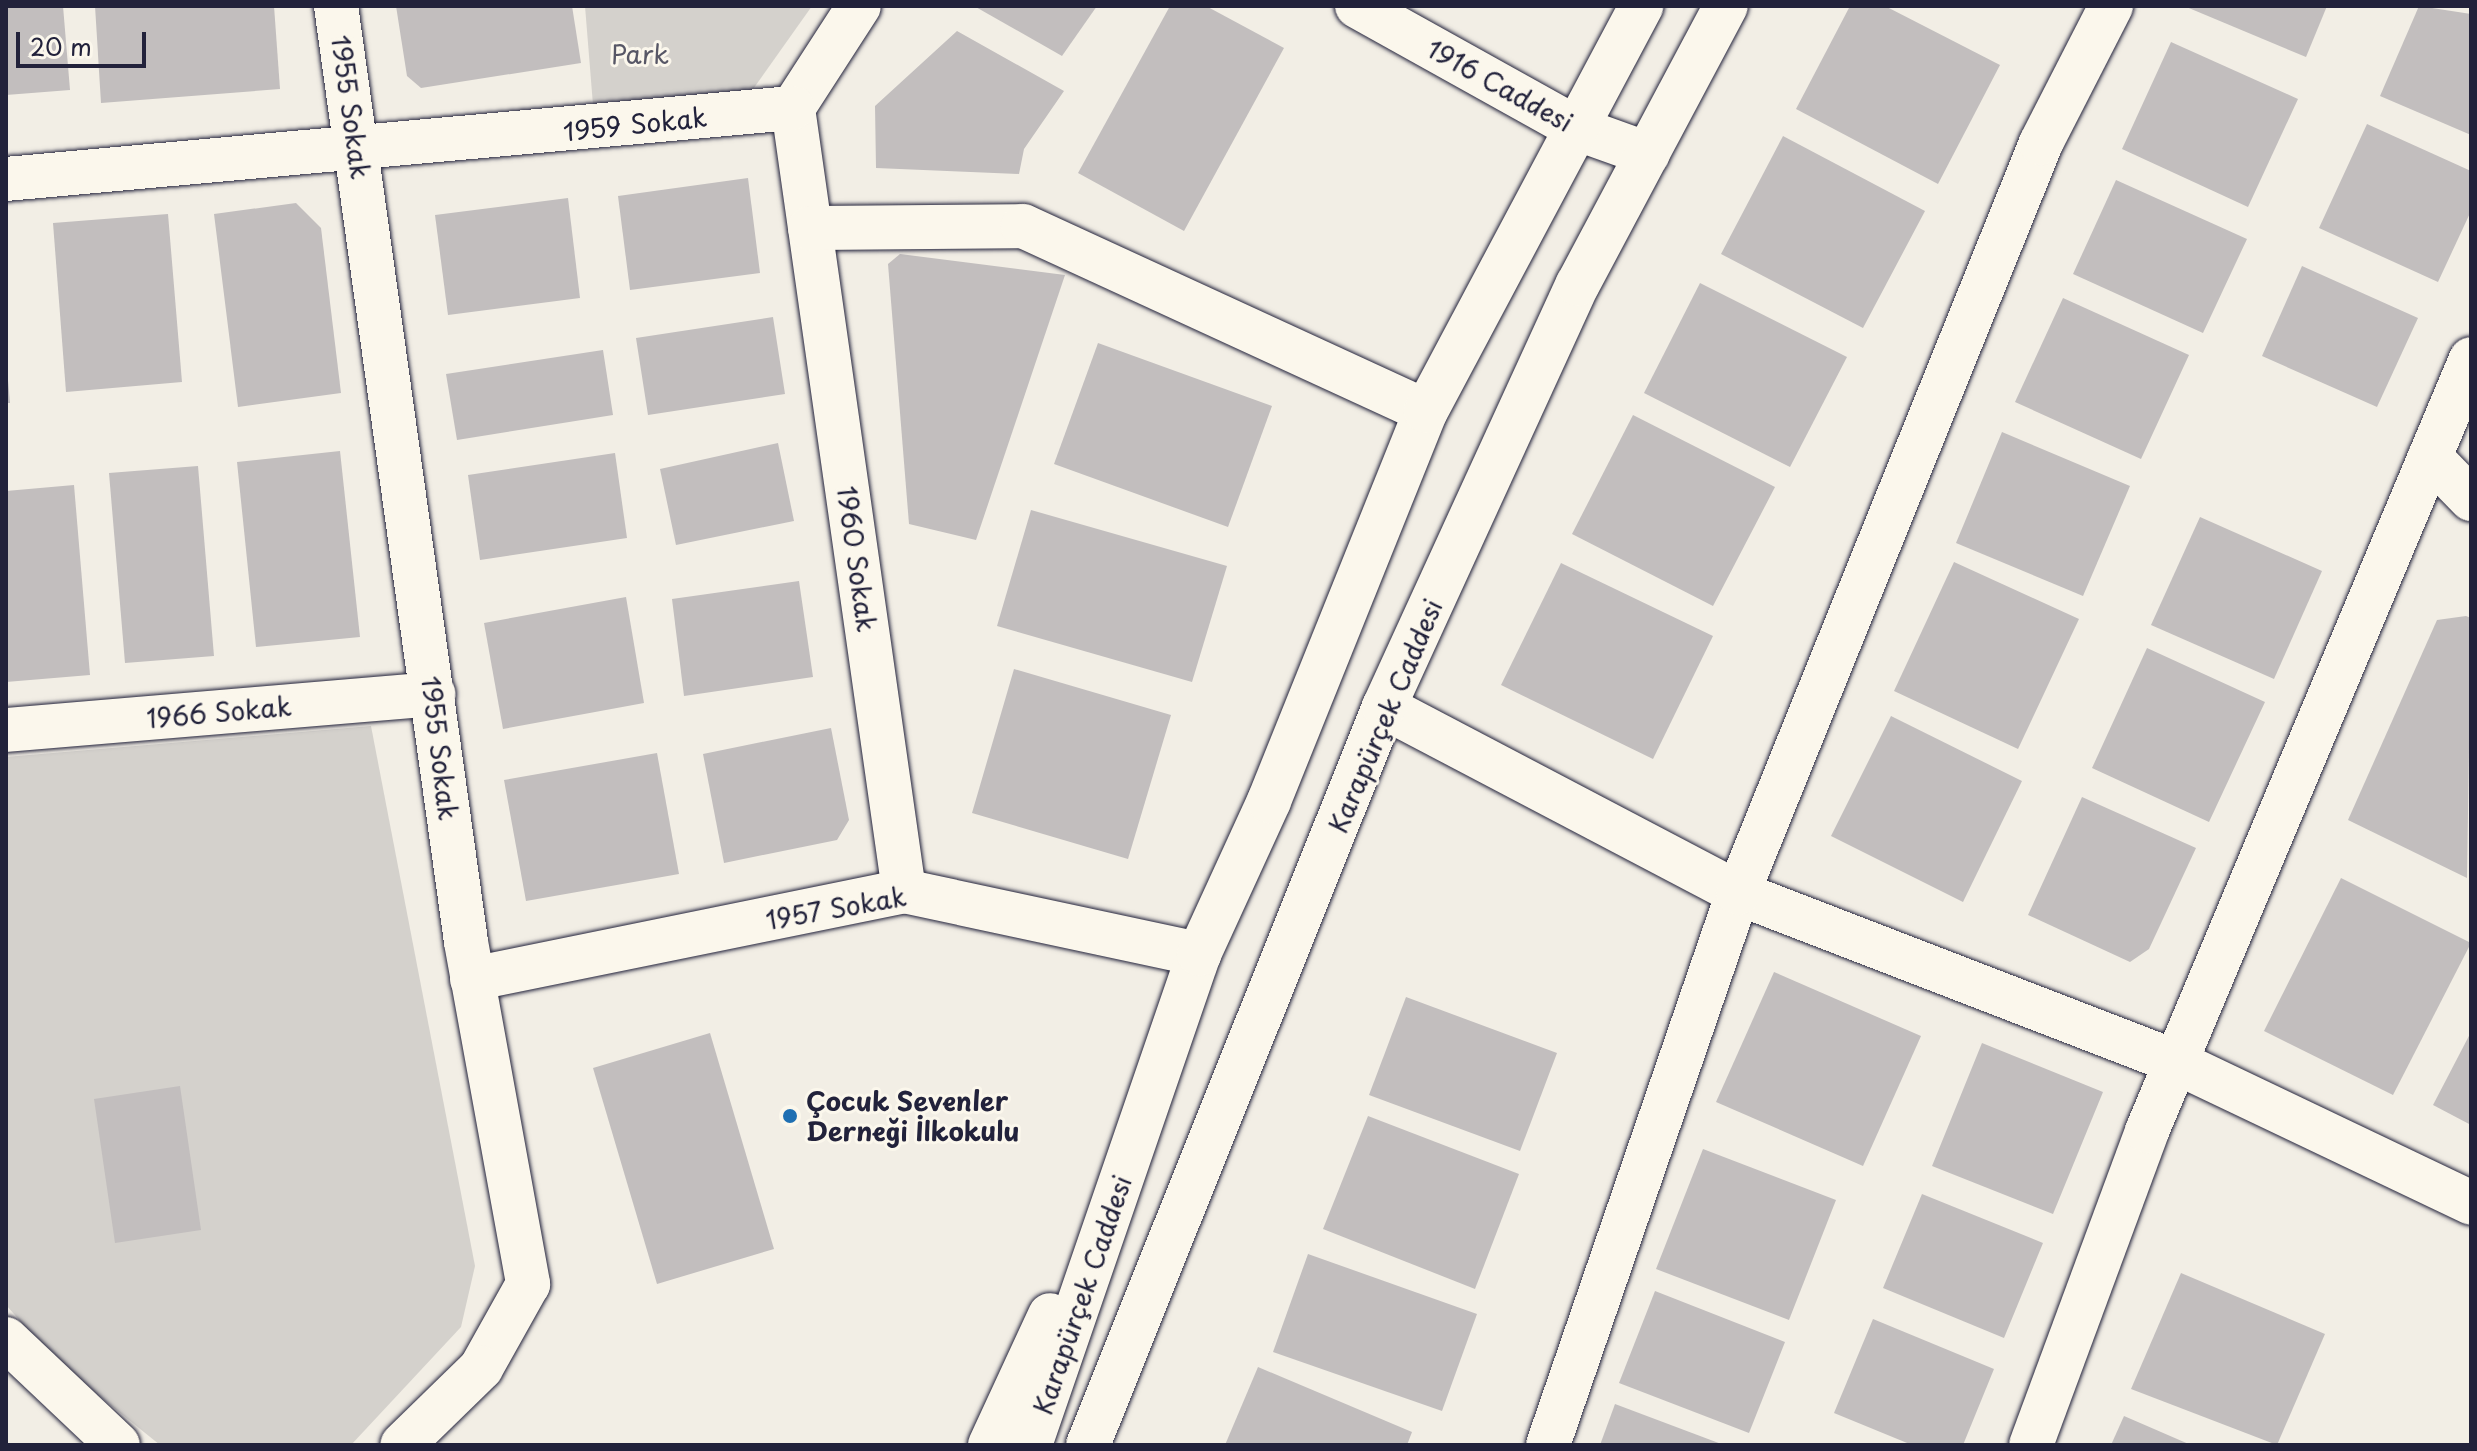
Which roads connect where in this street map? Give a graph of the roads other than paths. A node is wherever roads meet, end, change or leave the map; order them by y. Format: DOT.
graph roads {
  1 [pos="336,6"];
  2 [pos="859,6"];
  3 [pos="1357,6"];
  4 [pos="1641,6"];
  5 [pos="1726,6"];
  6 [pos="2111,6"];
  7 [pos="793,108"];
  8 [pos="1578,129"];
  9 [pos="357,152"];
  10 [pos="1648,154"];
  11 [pos="6,179"];
  12 [pos="810,228"];
  13 [pos="2471,359"];
  14 [pos="1426,411"];
  15 [pos="2430,457"];
  16 [pos="2471,499"];
  17 [pos="433,694"];
  18 [pos="1384,707"];
  19 [pos="6,730"];
  20 [pos="904,891"];
  21 [pos="1738,893"];
  22 [pos="1199,954"];
  23 [pos="472,979"];
  24 [pos="2176,1062"];
  25 [pos="1130,1156"];
  26 [pos="2471,1203"];
  27 [pos="6,1339"];
  28 [pos="1115,1378"];
  29 [pos="118,1445"];
  30 [pos="402,1445"];
  31 [pos="990,1445"];
  32 [pos="1030,1445"];
  33 [pos="1088,1445"];
  34 [pos="1107,1445"];
  35 [pos="1548,1445"];
  36 [pos="2031,1445"];
  1 -- 9 [label="street, 1955 Sokak"];
  2 -- 7 [label="street"];
  3 -- 8 [label="street, 1916 Caddesi"];
  4 -- 8 [label="street, Karapürçek Caddesi"];
  5 -- 10 [label="street, Karapürçek Caddesi"];
  6 -- 21 [label="street"];
  7 -- 9 [label="street, 1959 Sokak"];
  7 -- 12 [label="street, 1960 Sokak"];
  8 -- 10 [label="street, 1916 Caddesi"];
  8 -- 14 [label="street, Karapürçek Caddesi"];
  9 -- 11 [label="street, 1959 Sokak"];
  9 -- 17 [label="street, 1955 Sokak"];
  10 -- 18 [label="street, Karapürçek Caddesi"];
  12 -- 14 [label="street"];
  12 -- 20 [label="street, 1960 Sokak"];
  13 -- 15 [label="street"];
  14 -- 22 [label="street, Karapürçek Caddesi"];
  15 -- 16 [label="street"];
  15 -- 24 [label="street"];
  17 -- 19 [label="street, 1966 Sokak"];
  17 -- 23 [label="street, 1955 Sokak"];
  18 -- 21 [label="street"];
  18 -- 28 [label="street, Karapürçek Caddesi"];
  20 -- 22 [label="street, 1957 Sokak"];
  20 -- 23 [label="street, 1957 Sokak"];
  21 -- 24 [label="street"];
  21 -- 35 [label="street"];
  22 -- 25 [label="street, Karapürçek Caddesi"];
  23 -- 30 [label="street, 1955 Sokak"];
  24 -- 26 [label="street"];
  24 -- 36 [label="street"];
  25 -- 31 [label="street"];
  25 -- 32 [label="street, Karapürçek Caddesi"];
  27 -- 29 [label="street"];
  28 -- 33 [label="street, Karapürçek Caddesi"];
  28 -- 34 [label="street"];
}
